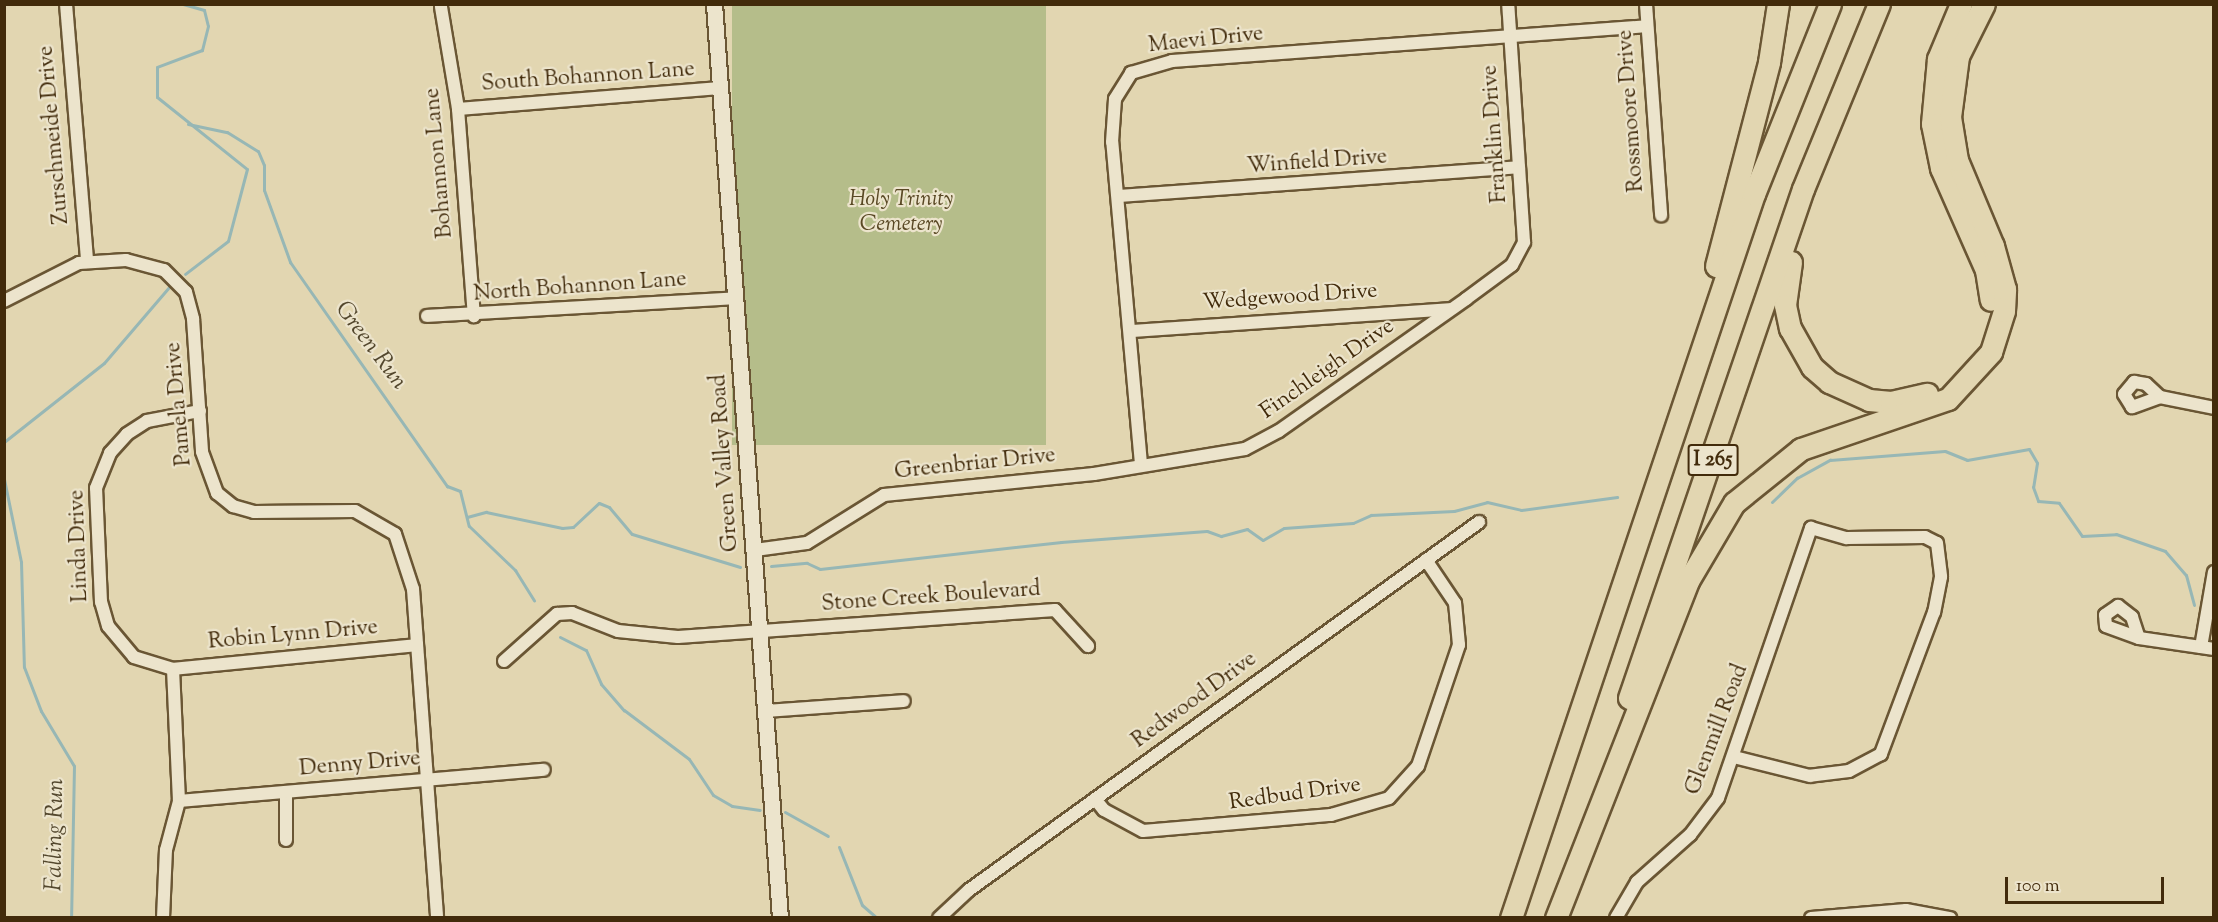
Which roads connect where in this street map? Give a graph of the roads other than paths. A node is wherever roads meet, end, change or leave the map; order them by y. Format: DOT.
graph roads {
  1 [pos="66,4"];
  2 [pos="714,4"];
  3 [pos="1508,4"];
  4 [pos="1646,4"];
  5 [pos="1778,4"];
  6 [pos="1830,4"];
  7 [pos="1879,4"];
  8 [pos="1961,4"];
  9 [pos="1984,4"];
  10 [pos="441,7"];
  11 [pos="1647,26"];
  12 [pos="1510,36"];
  13 [pos="720,88"];
  14 [pos="458,109"];
  15 [pos="1829,124"];
  16 [pos="1519,167"];
  17 [pos="1118,196"];
  18 [pos="1661,215"];
  19 [pos="1517,258"];
  20 [pos="87,262"];
  21 [pos="735,298"];
  22 [pos="4,300"];
  23 [pos="1452,308"];
  24 [pos="427,316"];
  25 [pos="474,316"];
  26 [pos="1131,331"];
  27 [pos="2160,397"];
  28 [pos="2214,408"];
  29 [pos="200,411"];
  30 [pos="1141,464"];
  31 [pos="1659,478"];
  32 [pos="1479,522"];
  33 [pos="755,550"];
  34 [pos="1426,560"];
  35 [pos="2214,572"];
  36 [pos="760,631"];
  37 [pos="2139,638"];
  38 [pos="417,645"];
  39 [pos="1088,646"];
  40 [pos="2200,647"];
  41 [pos="2214,649"];
  42 [pos="504,661"];
  43 [pos="173,669"];
  44 [pos="904,700"];
  45 [pos="765,711"];
  46 [pos="1734,757"];
  47 [pos="544,770"];
  48 [pos="431,780"];
  49 [pos="286,792"];
  50 [pos="1095,799"];
  51 [pos="179,801"];
  52 [pos="286,840"];
  53 [pos="1864,915"];
  54 [pos="163,918"];
  55 [pos="437,918"];
  56 [pos="780,918"];
  57 [pos="939,918"];
  58 [pos="1511,918"];
  59 [pos="1555,918"];
  60 [pos="1616,918"];
  61 [pos="1810,918"];
  62 [pos="1950,918"];
  1 -- 20 [label="street, Zurschmeide Drive"];
  2 -- 13 [label="street, Green Valley Road"];
  3 -- 12 [label="street, Franklin Drive"];
  4 -- 11 [label="street, Rossmoore Drive"];
  5 -- 31 [label="highway"];
  6 -- 31 [label="highway, I 265"];
  7 -- 15 [label="highway, I 265"];
  8 -- 15 [label="highway"];
  9 -- 59 [label="highway"];
  10 -- 14 [label="street, Bohannon Lane"];
  11 -- 12 [label="street, Maevi Drive"];
  11 -- 18 [label="street, Rossmoore Drive"];
  12 -- 16 [label="street, Franklin Drive"];
  12 -- 17 [label="street, Maevi Drive"];
  13 -- 14 [label="street, South Bohannon Lane"];
  13 -- 21 [label="street, Green Valley Road"];
  14 -- 25 [label="street, Bohannon Lane"];
  15 -- 59 [label="highway, I 265"];
  16 -- 17 [label="street, Winfield Drive"];
  16 -- 19 [label="street, Franklin Drive"];
  17 -- 26 [label="street, Maevi Drive"];
  19 -- 23 [label="street, Finchleigh Drive"];
  20 -- 22 [label="street, Pamela Drive"];
  20 -- 29 [label="street, Pamela Drive"];
  21 -- 25 [label="street, North Bohannon Lane"];
  21 -- 33 [label="street, Green Valley Road"];
  23 -- 26 [label="street, Wedgewood Drive"];
  23 -- 30 [label="street, Finchleigh Drive"];
  24 -- 25 [label="street, North Bohannon Lane"];
  26 -- 30 [label="street, Maevi Drive"];
  27 -- 28 [label="street"];
  29 -- 38 [label="street, Pamela Drive"];
  29 -- 43 [label="street, Linda Drive"];
  30 -- 33 [label="street, Greenbriar Drive"];
  31 -- 58 [label="highway, I 265"];
  32 -- 34 [label="street, Redwood Drive"];
  33 -- 36 [label="street, Green Valley Road"];
  34 -- 50 [label="street, Redwood Drive"];
  34 -- 50 [label="street, Redbud Drive"];
  35 -- 40 [label="street"];
  36 -- 39 [label="street, Stone Creek Boulevard"];
  36 -- 42 [label="street"];
  36 -- 45 [label="street, Green Valley Road"];
  37 -- 40 [label="street"];
  38 -- 43 [label="street, Robin Lynn Drive"];
  38 -- 48 [label="street, Pamela Drive"];
  40 -- 41 [label="street"];
  43 -- 51 [label="street"];
  44 -- 45 [label="street"];
  45 -- 56 [label="street, Green Valley Road"];
  46 -- 46 [label="street, Glenmill Road"];
  46 -- 60 [label="street, Glenmill Road"];
  47 -- 48 [label="street, Denny Drive"];
  48 -- 49 [label="street, Denny Drive"];
  48 -- 55 [label="street, Pamela Drive"];
  49 -- 51 [label="street, Denny Drive"];
  49 -- 52 [label="street"];
  50 -- 57 [label="street, Redwood Drive"];
  51 -- 54 [label="street"];
  53 -- 61 [label="street"];
  53 -- 62 [label="street"];
}
